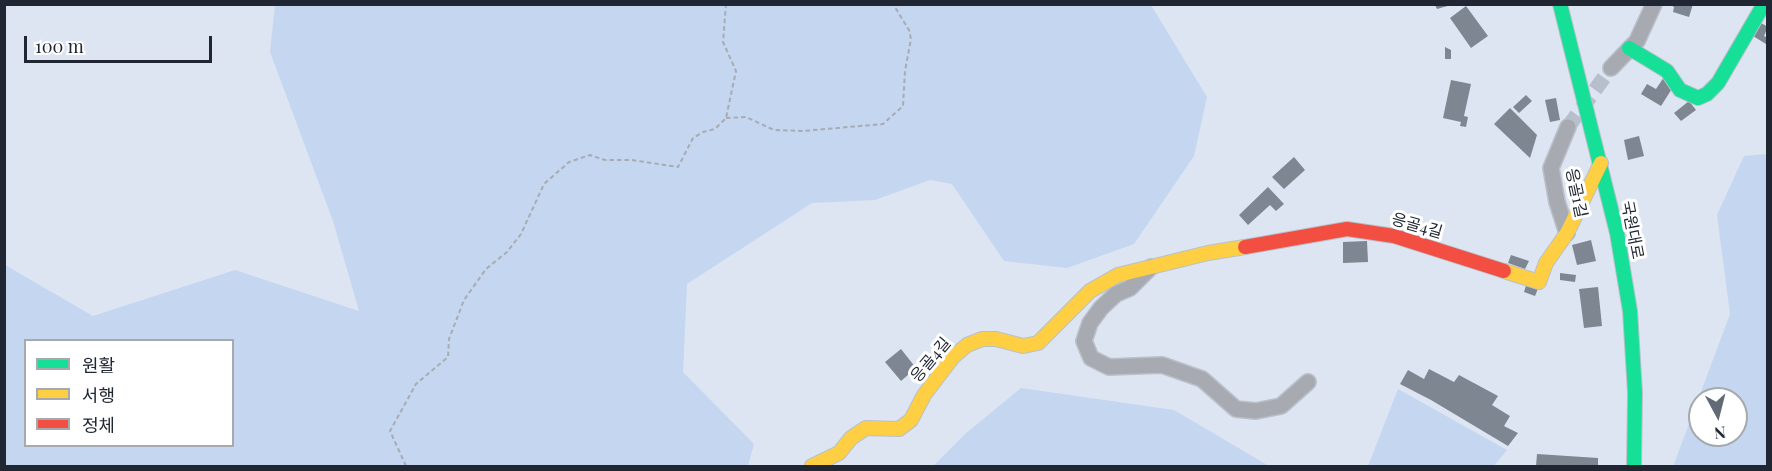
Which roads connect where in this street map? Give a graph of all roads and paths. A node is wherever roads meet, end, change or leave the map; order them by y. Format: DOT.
graph roads {
  1 [pos="726,4"];
  2 [pos="893,4"];
  3 [pos="1560,4"];
  4 [pos="1654,4"];
  5 [pos="1764,4"];
  6 [pos="1629,48"];
  7 [pos="1611,68"];
  8 [pos="726,118"];
  9 [pos="1568,127"];
  10 [pos="1601,163"];
  11 [pos="1567,233"];
  12 [pos="1151,267"];
  13 [pos="1308,382"];
  14 [pos="406,466"];
  15 [pos="812,466"];
  16 [pos="1634,466"];
  1 -- 8 [label="path"];
  2 -- 8 [label="path"];
  3 -- 10 [label="street, 국원대로"];
  4 -- 6 [label="street"];
  5 -- 6 [label="street"];
  6 -- 7 [label="street"];
  8 -- 14 [label="path"];
  9 -- 11 [label="street, 응골1길"];
  10 -- 11 [label="street, 응골4길"];
  10 -- 16 [label="street, 국원대로"];
  11 -- 12 [label="street, 응골4길"];
  12 -- 13 [label="street"];
  12 -- 15 [label="street, 응골4길"];
}
